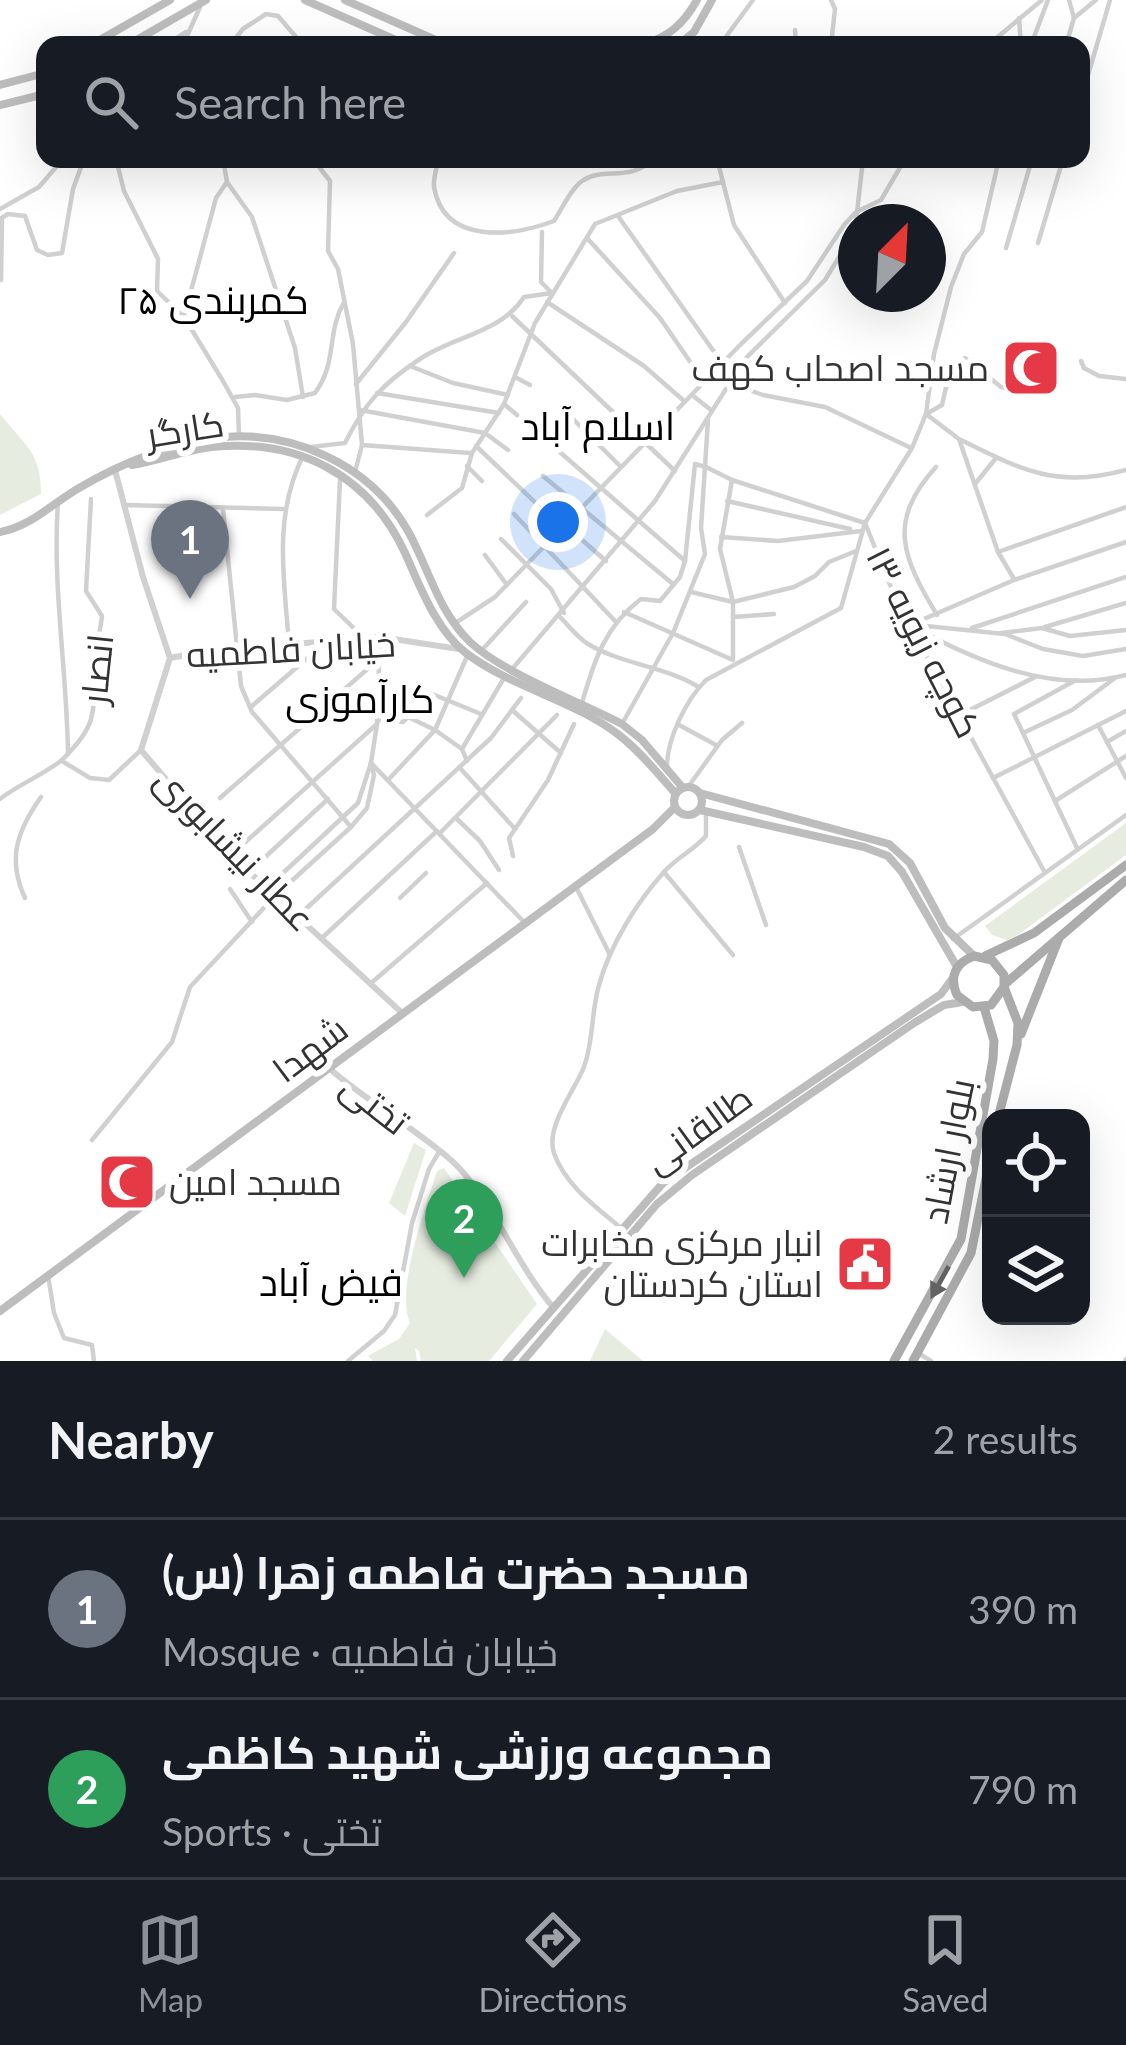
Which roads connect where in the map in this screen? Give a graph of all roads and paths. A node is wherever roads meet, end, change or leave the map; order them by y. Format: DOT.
graph roads {
  1 [pos="170,0"];
  2 [pos="305,0"];
  3 [pos="345,0"];
  4 [pos="697,0"];
  5 [pos="712,0"];
  6 [pos="753,0"];
  7 [pos="831,0"];
  8 [pos="1045,0"];
  9 [pos="1069,0"];
  10 [pos="1096,0"];
  11 [pos="1110,0"];
  12 [pos="204,1"];
  13 [pos="1018,18"];
  14 [pos="1074,18"];
  15 [pos="190,30"];
  16 [pos="795,30"];
  17 [pos="107,36"];
  18 [pos="144,36"];
  19 [pos="180,36"];
  20 [pos="187,36"];
  21 [pos="237,36"];
  22 [pos="295,36"];
  23 [pos="387,36"];
  24 [pos="427,36"];
  25 [pos="667,36"];
  26 [pos="689,36"];
  27 [pos="727,36"];
  28 [pos="795,36"];
  29 [pos="831,36"];
  30 [pos="998,36"];
  31 [pos="1020,36"];
  32 [pos="1034,36"];
  33 [pos="1069,36"];
  34 [pos="1090,68"];
  35 [pos="36,76"];
  36 [pos="0,86"];
  37 [pos="36,96"];
  38 [pos="0,105"];
  39 [pos="56,168"];
  40 [pos="81,168"];
  41 [pos="118,168"];
  42 [pos="225,168"];
  43 [pos="320,168"];
  44 [pos="436,168"];
  45 [pos="644,168"];
  46 [pos="719,168"];
  47 [pos="861,168"];
  48 [pos="900,168"];
  49 [pos="997,168"];
  50 [pos="1029,168"];
  51 [pos="1060,168"];
  52 [pos="227,182"];
  53 [pos="723,182"];
  54 [pos="857,204"];
  55 [pos="873,204"];
  56 [pos="617,214"];
  57 [pos="0,215"];
  58 [pos="542,232"];
  59 [pos="586,237"];
  60 [pos="838,240"];
  61 [pos="1037,243"];
  62 [pos="1006,248"];
  63 [pos="454,253"];
  64 [pos="838,259"];
  65 [pos="2,280"];
  66 [pos="552,293"];
  67 [pos="344,302"];
  68 [pos="547,302"];
  69 [pos="785,303"];
  70 [pos="512,316"];
  71 [pos="184,317"];
  72 [pos="532,332"];
  73 [pos="1082,361"];
  74 [pos="722,363"];
  75 [pos="410,366"];
  76 [pos="514,377"];
  77 [pos="1126,379"];
  78 [pos="704,382"];
  79 [pos="729,383"];
  80 [pos="356,384"];
  81 [pos="530,385"];
  82 [pos="377,393"];
  83 [pos="1030,394"];
  84 [pos="508,395"];
  85 [pos="692,395"];
  86 [pos="303,397"];
  87 [pos="233,399"];
  88 [pos="686,402"];
  89 [pos="504,404"];
  90 [pos="360,410"];
  91 [pos="710,410"];
  92 [pos="565,411"];
  93 [pos="500,413"];
  94 [pos="926,414"];
  95 [pos="517,415"];
  96 [pos="485,433"];
  97 [pos="239,436"];
  98 [pos="959,439"];
  99 [pos="546,440"];
  100 [pos="647,442"];
  101 [pos="362,446"];
  102 [pos="912,448"];
  103 [pos="474,450"];
  104 [pos="508,450"];
  105 [pos="304,452"];
  106 [pos="996,458"];
  107 [pos="467,466"];
  108 [pos="621,467"];
  109 [pos="706,467"];
  110 [pos="936,467"];
  111 [pos="120,468"];
  112 [pos="1126,470"];
  113 [pos="675,471"];
  114 [pos="355,472"];
  115 [pos="340,474"];
  116 [pos="543,476"];
  117 [pos="732,480"];
  118 [pos="482,482"];
  119 [pos="975,484"];
  120 [pos="602,490"];
  121 [pos="91,499"];
  122 [pos="58,501"];
  123 [pos="727,501"];
  124 [pos="124,505"];
  125 [pos="1126,507"];
  126 [pos="223,509"];
  127 [pos="284,509"];
  128 [pos="583,509"];
  129 [pos="514,514"];
  130 [pos="427,515"];
  131 [pos="638,521"];
  132 [pos="564,526"];
  133 [pos="860,528"];
  134 [pos="0,532"];
  135 [pos="721,537"];
  136 [pos="501,538"];
  137 [pos="622,541"];
  138 [pos="1126,542"];
  139 [pos="543,548"];
  140 [pos="856,551"];
  141 [pos="998,552"];
  142 [pos="485,555"];
  143 [pos="686,561"];
  144 [pos="606,562"];
  145 [pos="525,566"];
  146 [pos="1126,577"];
  147 [pos="1014,580"];
  148 [pos="507,585"];
  149 [pos="674,585"];
  150 [pos="583,589"];
  151 [pos="691,592"];
  152 [pos="526,602"];
  153 [pos="734,602"];
  154 [pos="1126,603"];
  155 [pos="624,612"];
  156 [pos="774,614"];
  157 [pos="562,615"];
  158 [pos="938,615"];
  159 [pos="733,617"];
  160 [pos="616,622"];
  161 [pos="454,624"];
  162 [pos="910,625"];
  163 [pos="1042,628"];
  164 [pos="969,630"];
  165 [pos="1126,630"];
  166 [pos="673,633"];
  167 [pos="996,633"];
  168 [pos="380,638"];
  169 [pos="363,639"];
  170 [pos="326,643"];
  171 [pos="289,646"];
  172 [pos="238,648"];
  173 [pos="598,649"];
  174 [pos="1126,649"];
  175 [pos="482,650"];
  176 [pos="465,652"];
  177 [pos="170,658"];
  178 [pos="380,658"];
  179 [pos="733,658"];
  180 [pos="655,666"];
  181 [pos="735,667"];
  182 [pos="509,672"];
  183 [pos="1126,675"];
  184 [pos="1035,677"];
  185 [pos="1115,678"];
  186 [pos="1076,680"];
  187 [pos="416,687"];
  188 [pos="699,687"];
  189 [pos="449,698"];
  190 [pos="521,698"];
  191 [pos="583,703"];
  192 [pos="250,707"];
  193 [pos="512,710"];
  194 [pos="1126,711"];
  195 [pos="481,714"];
  196 [pos="557,715"];
  197 [pos="959,716"];
  198 [pos="378,722"];
  199 [pos="742,723"];
  200 [pos="574,724"];
  201 [pos="622,724"];
  202 [pos="679,725"];
  203 [pos="1098,725"];
  204 [pos="435,730"];
  205 [pos="1126,731"];
  206 [pos="1023,733"];
  207 [pos="541,734"];
  208 [pos="1107,742"];
  209 [pos="281,746"];
  210 [pos="717,746"];
  211 [pos="142,749"];
  212 [pos="462,749"];
  213 [pos="561,753"];
  214 [pos="68,754"];
  215 [pos="1033,755"];
  216 [pos="1126,756"];
  217 [pos="62,761"];
  218 [pos="467,761"];
  219 [pos="1117,761"];
  220 [pos="371,763"];
  221 [pos="460,768"];
  222 [pos="667,769"];
  223 [pos="993,778"];
  224 [pos="1126,778"];
  225 [pos="389,779"];
  226 [pos="312,782"];
  227 [pos="682,790"];
  228 [pos="700,793"];
  229 [pos="480,794"];
  230 [pos="41,797"];
  231 [pos="220,798"];
  232 [pos="0,799"];
  233 [pos="328,799"];
  234 [pos="1055,801"];
  235 [pos="675,807"];
  236 [pos="416,808"];
  237 [pos="703,810"];
  238 [pos="688,815"];
  239 [pos="1126,815"];
  240 [pos="456,818"];
  241 [pos="344,819"];
  242 [pos="351,827"];
  243 [pos="515,829"];
  244 [pos="653,829"];
  245 [pos="439,832"];
  246 [pos="739,847"];
  247 [pos="1077,848"];
  248 [pos="231,855"];
  249 [pos="513,856"];
  250 [pos="1126,865"];
  251 [pos="499,870"];
  252 [pos="249,872"];
  253 [pos="664,872"];
  254 [pos="1044,872"];
  255 [pos="426,873"];
  256 [pos="1126,880"];
  257 [pos="487,883"];
  258 [pos="574,885"];
  259 [pos="230,889"];
  260 [pos="267,889"];
  261 [pos="275,896"];
  262 [pos="25,898"];
  263 [pos="400,898"];
  264 [pos="297,917"];
  265 [pos="251,922"];
  266 [pos="525,923"];
  267 [pos="975,924"];
  268 [pos="766,925"];
  269 [pos="1068,926"];
  270 [pos="321,938"];
  271 [pos="953,938"];
  272 [pos="1023,939"];
  273 [pos="610,955"];
  274 [pos="733,955"];
  275 [pos="975,955"];
  276 [pos="1034,958"];
  277 [pos="955,972"];
  278 [pos="370,984"];
  279 [pos="1004,986"];
  280 [pos="963,1002"];
  281 [pos="984,1007"];
  282 [pos="401,1012"];
  283 [pos="1017,1045"];
  284 [pos="863,1053"];
  285 [pos="330,1069"];
  286 [pos="991,1072"];
  287 [pos="1008,1073"];
  288 [pos="1000,1109"];
  289 [pos="92,1140"];
  290 [pos="439,1152"];
  291 [pos="982,1199"];
  292 [pos="621,1228"];
  293 [pos="47,1275"];
  294 [pos="553,1307"];
  295 [pos="0,1311"];
  296 [pos="562,1314"];
  297 [pos="915,1357"];
  298 [pos="94,1361"];
  299 [pos="348,1361"];
  300 [pos="507,1361"];
  301 [pos="523,1361"];
  302 [pos="894,1361"];
  303 [pos="931,1361"];
  1 -- 17 [label="main road"];
  2 -- 23 [label="main road"];
  3 -- 24 [label="main road"];
  4 -- 25 [label="main road"];
  5 -- 26 [label="main road"];
  6 -- 27 [label="street"];
  7 -- 29 [label="street"];
  8 -- 13 [label="street"];
  8 -- 32 [label="street"];
  9 -- 14 [label="street"];
  10 -- 14 [label="street"];
  11 -- 34 [label="street"];
  12 -- 15 [label="street"];
  12 -- 18 [label="main road"];
  13 -- 30 [label="street"];
  13 -- 31 [label="street"];
  14 -- 33 [label="street"];
  15 -- 19 [label="street"];
  15 -- 20 [label="street"];
  16 -- 28 [label="street"];
  21 -- 22 [label="street"];
  35 -- 36 [label="main road"];
  37 -- 38 [label="main road"];
  39 -- 57 [label="street"];
  40 -- 57 [label="street"];
  41 -- 71 [label="street"];
  42 -- 52 [label="street"];
  43 -- 67 [label="street"];
  44 -- 45 [label="street"];
  46 -- 53 [label="street"];
  47 -- 54 [label="street"];
  48 -- 55 [label="street"];
  49 -- 94 [label="street"];
  50 -- 62 [label="street"];
  51 -- 61 [label="street"];
  52 -- 71 [label="street"];
  52 -- 86 [label="street"];
  53 -- 56 [label="street"];
  53 -- 69 [label="street"];
  56 -- 59 [label="street"];
  56 -- 74 [label="street"];
  57 -- 65 [label="street"];
  58 -- 66 [label="street"];
  59 -- 66 [label="street"];
  59 -- 78 [label="street"];
  60 -- 69 [label="street"];
  63 -- 80 [label="street"];
  64 -- 79 [label="street"];
  66 -- 68 [label="street"];
  66 -- 70 [label="street"];
  67 -- 80 [label="street"];
  67 -- 86 [label="street"];
  68 -- 72 [label="street"];
  68 -- 88 [label="street"];
  69 -- 74 [label="street"];
  70 -- 72 [label="street"];
  70 -- 75 [label="street"];
  71 -- 87 [label="street"];
  72 -- 76 [label="street"];
  72 -- 100 [label="street"];
  73 -- 77 [label="street"];
  74 -- 78 [label="street"];
  75 -- 82 [label="street"];
  75 -- 84 [label="street"];
  76 -- 81 [label="street"];
  76 -- 84 [label="street"];
  78 -- 85 [label="street"];
  79 -- 91 [label="street"];
  79 -- 102 [label="street"];
  80 -- 90 [label="street"];
  82 -- 90 [label="street"];
  82 -- 93 [label="street"];
  83 -- 94 [label="street"];
  84 -- 89 [label="street"];
  85 -- 88 [label="street"];
  85 -- 91 [label="street"];
  86 -- 87 [label="street"];
  87 -- 97 [label="street"];
  88 -- 100 [label="street"];
  89 -- 93 [label="street"];
  89 -- 95 [label="street"];
  90 -- 96 [label="street"];
  90 -- 101 [label="street"];
  90 -- 105 [label="street"];
  91 -- 109 [label="street"];
  91 -- 113 [label="street"];
  92 -- 108 [label="street"];
  93 -- 96 [label="street"];
  94 -- 98 [label="street"];
  94 -- 102 [label="street, کوچه زیویه ۱۳"];
  96 -- 103 [label="street"];
  96 -- 104 [label="street"];
  97 -- 105 [label="main road, کارگر"];
  97 -- 111 [label="main road, کارگر"];
  98 -- 106 [label="street"];
  98 -- 119 [label="street"];
  99 -- 120 [label="street"];
  100 -- 108 [label="street"];
  100 -- 113 [label="street"];
  101 -- 103 [label="street"];
  101 -- 114 [label="street"];
  102 -- 133 [label="street, کوچه زیویه ۱۳"];
  103 -- 107 [label="street"];
  103 -- 132 [label="street"];
  105 -- 111 [label="main road, کارگر"];
  105 -- 114 [label="main road, کارگر"];
  105 -- 115 [label="main road, کارگر"];
  105 -- 127 [label="street"];
  106 -- 112 [label="street"];
  106 -- 119 [label="street"];
  107 -- 118 [label="street"];
  107 -- 130 [label="street"];
  108 -- 120 [label="street"];
  109 -- 117 [label="street"];
  109 -- 143 [label="street"];
  109 -- 151 [label="street"];
  110 -- 158 [label="street"];
  111 -- 122 [label="main road"];
  111 -- 124 [label="street, خیابان فاطمیه"];
  113 -- 131 [label="street"];
  114 -- 161 [label="main road, کارگر"];
  115 -- 169 [label="street"];
  115 -- 176 [label="main road, کارگر"];
  116 -- 128 [label="street"];
  117 -- 123 [label="street"];
  117 -- 133 [label="street"];
  119 -- 141 [label="street"];
  120 -- 128 [label="street"];
  120 -- 131 [label="street"];
  121 -- 214 [label="street, انصار"];
  122 -- 134 [label="main road"];
  122 -- 214 [label="street"];
  123 -- 133 [label="street"];
  123 -- 135 [label="street"];
  124 -- 126 [label="street"];
  124 -- 177 [label="street, خیابان فاطمیه"];
  125 -- 141 [label="street"];
  126 -- 127 [label="street"];
  126 -- 172 [label="street"];
  127 -- 171 [label="street"];
  128 -- 132 [label="street"];
  128 -- 137 [label="street"];
  129 -- 139 [label="street"];
  131 -- 137 [label="street"];
  131 -- 143 [label="street"];
  132 -- 139 [label="street"];
  132 -- 144 [label="street"];
  133 -- 135 [label="street"];
  133 -- 140 [label="street"];
  133 -- 162 [label="street, کوچه زیویه ۱۳"];
  135 -- 153 [label="street"];
  136 -- 145 [label="street"];
  137 -- 144 [label="street"];
  137 -- 149 [label="street"];
  138 -- 147 [label="street"];
  139 -- 145 [label="street"];
  139 -- 150 [label="street"];
  140 -- 153 [label="street"];
  140 -- 181 [label="street"];
  141 -- 147 [label="street"];
  142 -- 148 [label="street"];
  143 -- 149 [label="street"];
  144 -- 150 [label="street"];
  145 -- 148 [label="street"];
  145 -- 157 [label="street"];
  146 -- 164 [label="street"];
  147 -- 158 [label="street"];
  148 -- 161 [label="street"];
  149 -- 155 [label="street"];
  150 -- 157 [label="street"];
  150 -- 160 [label="street"];
  151 -- 153 [label="street"];
  151 -- 166 [label="street"];
  152 -- 175 [label="street"];
  153 -- 159 [label="street"];
  154 -- 163 [label="street"];
  155 -- 160 [label="street"];
  155 -- 166 [label="street"];
  156 -- 159 [label="street"];
  157 -- 173 [label="street"];
  157 -- 182 [label="street"];
  158 -- 162 [label="street"];
  159 -- 179 [label="street"];
  160 -- 173 [label="street"];
  161 -- 175 [label="main road, کارگر"];
  162 -- 164 [label="street"];
  162 -- 184 [label="street"];
  162 -- 197 [label="street, کوچه زیویه ۱۳"];
  163 -- 165 [label="street"];
  163 -- 167 [label="street"];
  164 -- 167 [label="street"];
  166 -- 179 [label="street"];
  166 -- 180 [label="street"];
  167 -- 174 [label="street"];
  168 -- 169 [label="street, خیابان فاطمیه"];
  168 -- 176 [label="street, خیابان فاطمیه"];
  168 -- 178 [label="street"];
  169 -- 170 [label="street, خیابان فاطمیه"];
  170 -- 171 [label="street, خیابان فاطمیه"];
  170 -- 192 [label="street"];
  171 -- 172 [label="street, خیابان فاطمیه"];
  172 -- 177 [label="street, خیابان فاطمیه"];
  172 -- 192 [label="street"];
  173 -- 180 [label="street"];
  173 -- 191 [label="street"];
  175 -- 182 [label="main road, کارگر"];
  176 -- 182 [label="main road, کارگر"];
  176 -- 189 [label="street"];
  177 -- 211 [label="street, عطار نیشابوری"];
  178 -- 198 [label="street"];
  178 -- 209 [label="street"];
  179 -- 181 [label="street"];
  180 -- 188 [label="street"];
  180 -- 201 [label="street"];
  181 -- 188 [label="street"];
  182 -- 191 [label="main road, کارگر"];
  182 -- 195 [label="street"];
  182 -- 227 [label="main road, کارگر"];
  183 -- 185 [label="street"];
  184 -- 186 [label="street"];
  184 -- 197 [label="street"];
  185 -- 186 [label="street"];
  185 -- 206 [label="street"];
  186 -- 206 [label="street"];
  187 -- 189 [label="street"];
  188 -- 202 [label="street"];
  189 -- 195 [label="street"];
  189 -- 204 [label="street"];
  190 -- 193 [label="street"];
  191 -- 201 [label="main road, کارگر"];
  192 -- 209 [label="street"];
  193 -- 207 [label="street"];
  193 -- 218 [label="street"];
  194 -- 203 [label="street"];
  195 -- 212 [label="street"];
  196 -- 207 [label="street"];
  197 -- 223 [label="street, کوچه زیویه ۱۳"];
  198 -- 204 [label="street"];
  198 -- 220 [label="street"];
  198 -- 226 [label="street"];
  199 -- 210 [label="street"];
  200 -- 213 [label="street"];
  201 -- 222 [label="main road, کارگر"];
  202 -- 210 [label="street"];
  202 -- 222 [label="street"];
  203 -- 208 [label="street"];
  203 -- 215 [label="street"];
  204 -- 212 [label="street"];
  204 -- 225 [label="street"];
  205 -- 208 [label="street"];
  206 -- 215 [label="street"];
  207 -- 213 [label="street"];
  207 -- 229 [label="street"];
  208 -- 219 [label="street"];
  209 -- 226 [label="street"];
  209 -- 231 [label="street"];
  210 -- 227 [label="street"];
  211 -- 217 [label="street"];
  211 -- 248 [label="street, عطار نیشابوری"];
  212 -- 218 [label="street"];
  213 -- 243 [label="street"];
  214 -- 217 [label="street, انصار"];
  215 -- 223 [label="street"];
  215 -- 234 [label="street"];
  216 -- 219 [label="street"];
  217 -- 232 [label="street, انصار"];
  218 -- 221 [label="street"];
  219 -- 224 [label="street"];
  219 -- 234 [label="street"];
  220 -- 225 [label="street"];
  220 -- 241 [label="street"];
  220 -- 242 [label="street"];
  221 -- 229 [label="street"];
  221 -- 236 [label="street"];
  222 -- 227 [label="main road, کارگر"];
  223 -- 254 [label="street, کوچه زیویه ۱۳"];
  225 -- 236 [label="street"];
  226 -- 233 [label="street"];
  226 -- 248 [label="street"];
  227 -- 228 [label="main road"];
  227 -- 235 [label="main road"];
  228 -- 237 [label="main road"];
  228 -- 271 [label="main road"];
  229 -- 240 [label="street"];
  229 -- 243 [label="street"];
  230 -- 262 [label="street"];
  233 -- 241 [label="street"];
  233 -- 252 [label="street"];
  234 -- 247 [label="street"];
  235 -- 238 [label="main road"];
  235 -- 244 [label="main road"];
  236 -- 245 [label="street"];
  236 -- 264 [label="street"];
  237 -- 238 [label="main road"];
  237 -- 253 [label="street"];
  237 -- 277 [label="main road"];
  238 -- 244 [label="main road"];
  239 -- 247 [label="street"];
  240 -- 245 [label="street"];
  240 -- 251 [label="street"];
  241 -- 242 [label="street"];
  241 -- 260 [label="street"];
  242 -- 261 [label="street"];
  243 -- 249 [label="street"];
  244 -- 258 [label="main road, شهدا"];
  245 -- 257 [label="street"];
  245 -- 270 [label="street"];
  246 -- 268 [label="street"];
  247 -- 254 [label="street"];
  248 -- 252 [label="street, عطار نیشابوری"];
  250 -- 272 [label="main road"];
  252 -- 260 [label="street, عطار نیشابوری"];
  253 -- 273 [label="street"];
  253 -- 274 [label="street"];
  254 -- 267 [label="street"];
  255 -- 263 [label="street"];
  256 -- 269 [label="main road"];
  257 -- 266 [label="street"];
  257 -- 278 [label="street"];
  258 -- 266 [label="main road, شهدا"];
  258 -- 273 [label="street"];
  259 -- 265 [label="street"];
  260 -- 261 [label="street, عطار نیشابوری"];
  261 -- 264 [label="street, عطار نیشابوری"];
  261 -- 265 [label="street"];
  264 -- 270 [label="street, عطار نیشابوری"];
  265 -- 289 [label="street"];
  266 -- 282 [label="main road, شهدا"];
  267 -- 271 [label="street"];
  267 -- 275 [label="street"];
  269 -- 276 [label="main road"];
  269 -- 283 [label="main road"];
  270 -- 278 [label="street, عطار نیشابوری"];
  271 -- 275 [label="main road"];
  272 -- 275 [label="main road"];
  272 -- 276 [label="main road"];
  273 -- 292 [label="street"];
  275 -- 277 [label="main road"];
  275 -- 279 [label="main road"];
  276 -- 279 [label="main road"];
  277 -- 280 [label="main road"];
  277 -- 284 [label="main road, طالقانی"];
  278 -- 282 [label="street, عطار نیشابوری"];
  279 -- 281 [label="main road"];
  279 -- 283 [label="main road, بلوار ارشاد"];
  280 -- 281 [label="main road"];
  280 -- 284 [label="main road, طالقانی"];
  281 -- 286 [label="main road, بلوار ارشاد"];
  282 -- 285 [label="main road, شهدا"];
  283 -- 287 [label="main road, بلوار ارشاد"];
  284 -- 292 [label="main road, طالقانی"];
  284 -- 296 [label="main road, طالقانی"];
  285 -- 290 [label="street, تختی"];
  285 -- 293 [label="main road, شهدا"];
  286 -- 287 [label="main road"];
  286 -- 302 [label="main road, بلوار ارشاد, one-way"];
  287 -- 288 [label="main road, بلوار ارشاد"];
  290 -- 294 [label="street, تختی"];
  290 -- 299 [label="street"];
  291 -- 297 [label="main road, بلوار ارشاد"];
  292 -- 294 [label="main road, طالقانی"];
  293 -- 295 [label="main road, شهدا"];
  293 -- 298 [label="street"];
  294 -- 296 [label="main road"];
  294 -- 300 [label="main road, طالقانی"];
  296 -- 301 [label="main road, طالقانی"];
  297 -- 303 [label="street"];
}
